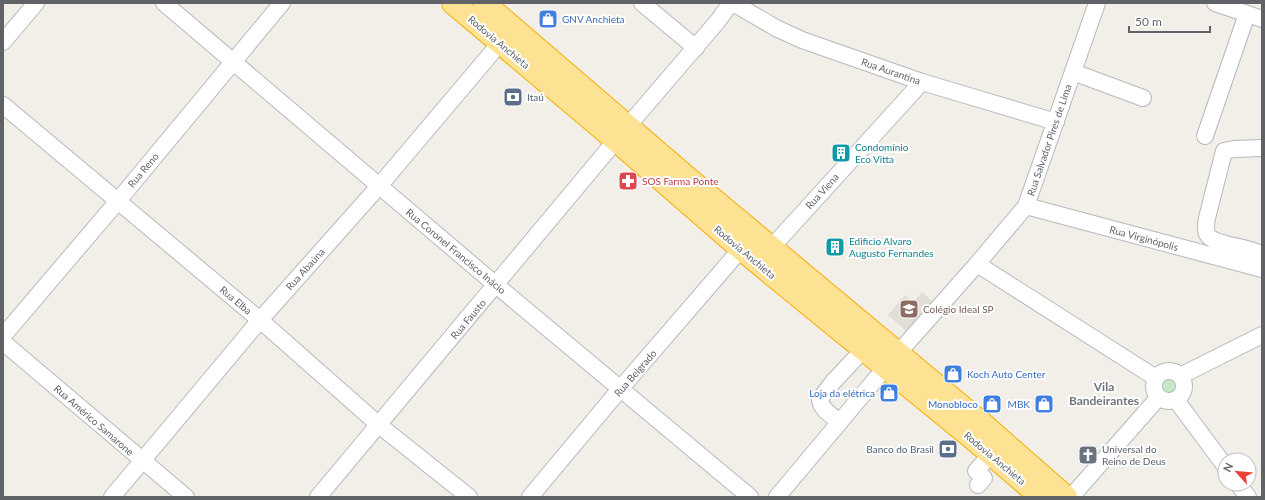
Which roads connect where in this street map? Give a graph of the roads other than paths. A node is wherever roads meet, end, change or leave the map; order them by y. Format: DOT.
graph roads {
  1 [pos="36,3"];
  2 [pos="164,3"];
  3 [pos="282,3"];
  4 [pos="453,3"];
  5 [pos="484,3"];
  6 [pos="642,3"];
  7 [pos="732,3"];
  8 [pos="1097,3"];
  9 [pos="1215,3"];
  10 [pos="1255,16"];
  11 [pos="3,42"];
  12 [pos="500,43"];
  13 [pos="696,48"];
  14 [pos="234,61"];
  15 [pos="1073,72"];
  16 [pos="922,82"];
  17 [pos="1143,98"];
  18 [pos="3,105"];
  19 [pos="1056,122"];
  20 [pos="622,134"];
  21 [pos="1205,136"];
  22 [pos="1262,148"];
  23 [pos="380,185"];
  24 [pos="1209,188"];
  25 [pos="118,202"];
  26 [pos="1026,206"];
  27 [pos="771,248"];
  28 [pos="741,249"];
  29 [pos="1194,251"];
  30 [pos="1262,255"];
  31 [pos="976,264"];
  32 [pos="1262,269"];
  33 [pos="496,285"];
  34 [pos="260,320"];
  35 [pos="1262,335"];
  36 [pos="3,336"];
  37 [pos="3,342"];
  38 [pos="863,350"];
  39 [pos="891,360"];
  40 [pos="1180,376"];
  41 [pos="1156,378"];
  42 [pos="621,388"];
  43 [pos="1158,398"];
  44 [pos="1176,400"];
  45 [pos="840,422"];
  46 [pos="380,424"];
  47 [pos="991,454"];
  48 [pos="1217,455"];
  49 [pos="143,461"];
  50 [pos="978,485"];
  51 [pos="1031,494"];
  52 [pos="112,497"];
  53 [pos="186,497"];
  54 [pos="318,497"];
  55 [pos="469,497"];
  56 [pos="530,497"];
  57 [pos="750,497"];
  58 [pos="777,497"];
  59 [pos="1066,497"];
  60 [pos="1071,497"];
  1 -- 11 [label="street"];
  2 -- 14 [label="street, Rua Coronel Francisco Inácio"];
  3 -- 14 [label="street, Rua Reno"];
  4 -- 12 [label="highway, Rodovia Anchieta"];
  5 -- 20 [label="highway, Rodovia Anchieta"];
  6 -- 13 [label="street"];
  7 -- 13 [label="street, Rua Fausto"];
  7 -- 16 [label="street, Rua Aurantina"];
  8 -- 15 [label="street, Rua Salvador Pires de Lima"];
  9 -- 10 [label="street"];
  10 -- 21 [label="street"];
  12 -- 20 [label="highway, Rodovia Anchieta"];
  12 -- 23 [label="street, Rua Abaúna"];
  13 -- 20 [label="street, Rua Fausto"];
  14 -- 23 [label="street, Rua Coronel Francisco Inácio"];
  14 -- 25 [label="street, Rua Reno"];
  15 -- 17 [label="street"];
  15 -- 19 [label="street, Rua Salvador Pires de Lima"];
  16 -- 19 [label="street, Rua Aurantina"];
  16 -- 27 [label="street, Rua Viena"];
  18 -- 25 [label="street, Rua Elba"];
  19 -- 26 [label="street, Rua Salvador Pires de Lima"];
  20 -- 27 [label="highway, Rodovia Anchieta"];
  20 -- 28 [label="highway, Rodovia Anchieta"];
  20 -- 33 [label="street, Rua Fausto"];
  22 -- 30 [label="street"];
  23 -- 33 [label="street, Rua Coronel Francisco Inácio"];
  23 -- 34 [label="street, Rua Abaúna"];
  24 -- 29 [label="street"];
  25 -- 34 [label="street, Rua Elba"];
  25 -- 36 [label="street, Rua Reno"];
  26 -- 29 [label="street, Rua Virginópolis"];
  26 -- 31 [label="street, Rua Salvador Pires de Lima"];
  27 -- 39 [label="highway, Rodovia Anchieta"];
  28 -- 38 [label="highway, Rodovia Anchieta"];
  28 -- 42 [label="street, Rua Belgrado"];
  29 -- 32 [label="street, Rua Virginópolis"];
  31 -- 39 [label="street, Rua Salvador Pires de Lima"];
  31 -- 41 [label="street"];
  33 -- 42 [label="street, Rua Coronel Francisco Inácio"];
  33 -- 46 [label="street, Rua Fausto"];
  34 -- 46 [label="street, Rua Elba"];
  34 -- 49 [label="street, Rua Abaúna"];
  35 -- 40 [label="street"];
  37 -- 49 [label="street, Rua Américo Samarone"];
  38 -- 39 [label="highway, Rodovia Anchieta"];
  38 -- 45 [label="street"];
  39 -- 45 [label="street, Rua Salvador Pires de Lima"];
  39 -- 47 [label="highway, Rodovia Anchieta"];
  39 -- 59 [label="highway, Rodovia Anchieta"];
  40 -- 41 [label="street"];
  40 -- 44 [label="street"];
  41 -- 43 [label="street"];
  42 -- 56 [label="street, Rua Belgrado"];
  42 -- 57 [label="street, Rua Coronel Francisco Inácio"];
  43 -- 44 [label="street"];
  43 -- 60 [label="street"];
  44 -- 48 [label="street"];
  45 -- 58 [label="street, Rua Salvador Pires de Lima"];
  46 -- 54 [label="street, Rua Fausto"];
  46 -- 55 [label="street, Rua Elba"];
  47 -- 50 [label="street"];
  47 -- 51 [label="highway, Rodovia Anchieta"];
  49 -- 52 [label="street, Rua Abaúna"];
  49 -- 53 [label="street, Rua Américo Samarone"];
}
